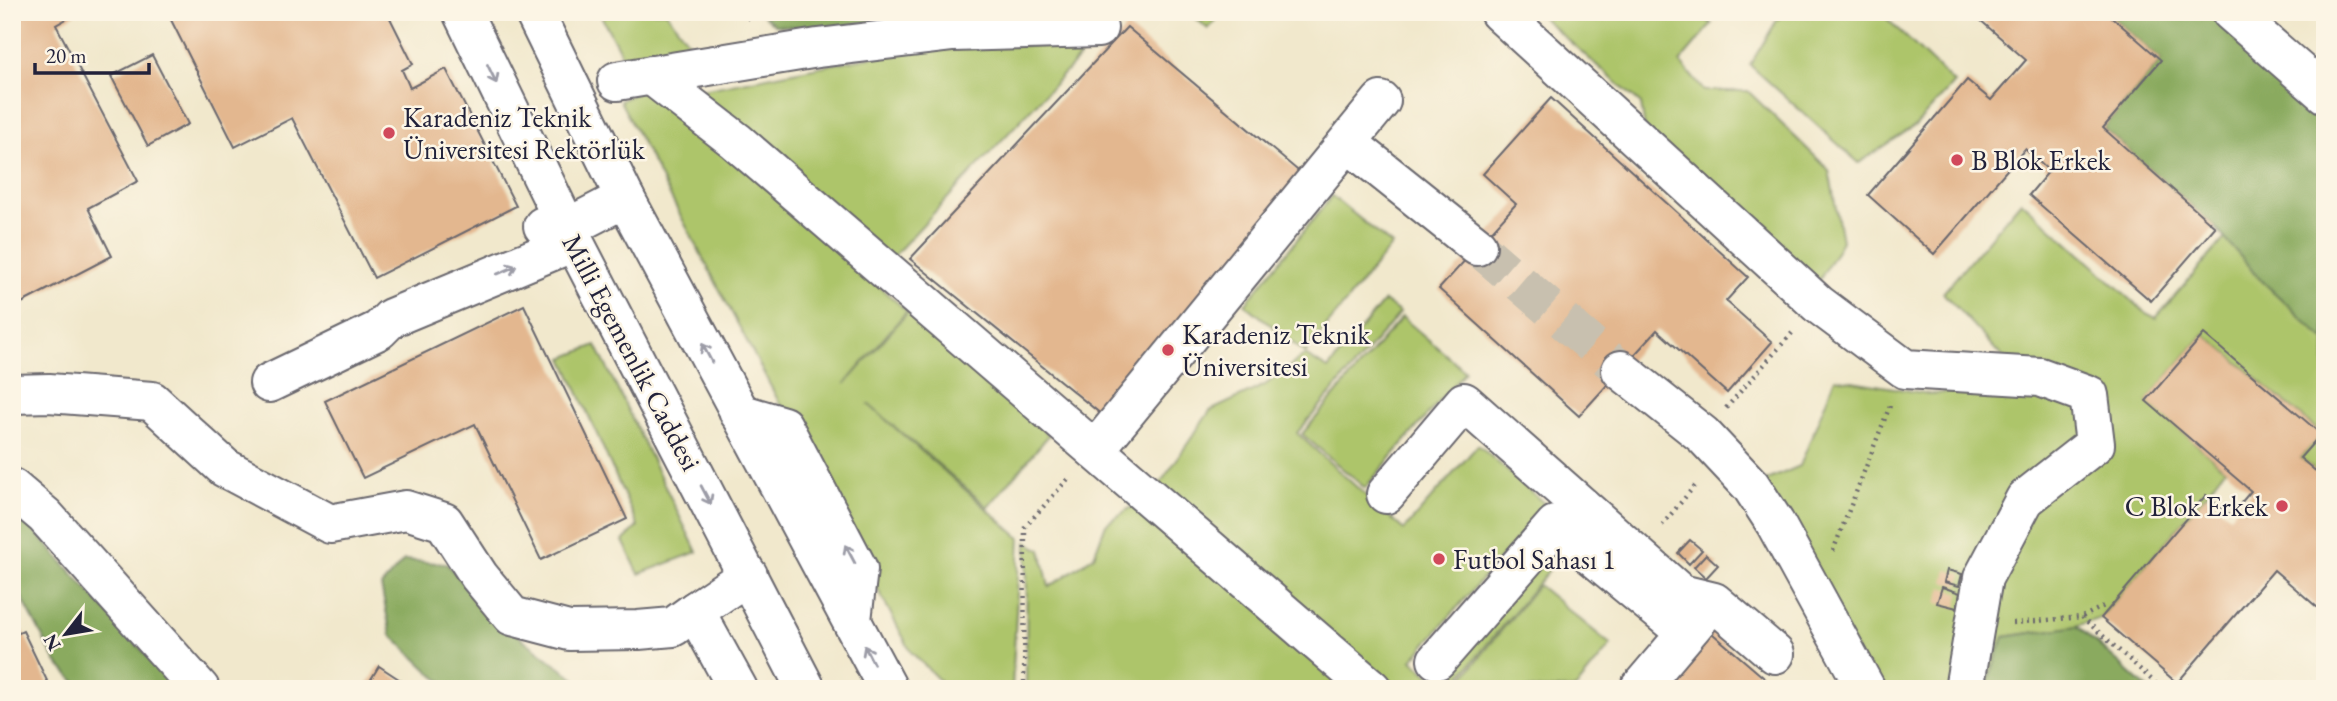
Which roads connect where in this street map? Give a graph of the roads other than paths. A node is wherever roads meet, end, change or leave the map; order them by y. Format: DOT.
graph roads {
  1 [pos="462,12"];
  2 [pos="534,12"];
  3 [pos="1499,12"];
  4 [pos="2231,12"];
  5 [pos="1098,28"];
  6 [pos="2325,94"];
  7 [pos="1381,101"];
  8 [pos="1348,143"];
  9 [pos="625,198"];
  10 [pos="567,228"];
  11 [pos="1478,246"];
  12 [pos="1621,370"];
  13 [pos="269,383"];
  14 [pos="12,394"];
  15 [pos="1095,450"];
  16 [pos="12,488"];
  17 [pos="1386,494"];
  18 [pos="748,575"];
  19 [pos="695,611"];
  20 [pos="1775,654"];
  21 [pos="1437,660"];
  22 [pos="200,689"];
  23 [pos="738,689"];
  24 [pos="806,689"];
  25 [pos="888,689"];
  26 [pos="1372,689"];
  27 [pos="1639,689"];
  28 [pos="1866,689"];
  29 [pos="1964,689"];
  1 -- 10 [label="street, Milli Egemenlik Caddesi, one-way"];
  2 -- 9 [label="street"];
  3 -- 29 [label="street"];
  4 -- 6 [label="street"];
  5 -- 15 [label="street"];
  7 -- 8 [label="street"];
  8 -- 11 [label="street"];
  8 -- 15 [label="street"];
  9 -- 10 [label="street"];
  25 -- 9 [label="street, one-way"];
  10 -- 13 [label="street"];
  10 -- 18 [label="street, Milli Egemenlik Caddesi, one-way"];
  12 -- 28 [label="street"];
  14 -- 19 [label="street"];
  15 -- 26 [label="street"];
  16 -- 22 [label="street"];
  17 -- 20 [label="street"];
  18 -- 19 [label="street"];
  18 -- 24 [label="street, Milli Egemenlik Caddesi"];
  19 -- 23 [label="street"];
  21 -- 27 [label="street"];
}
